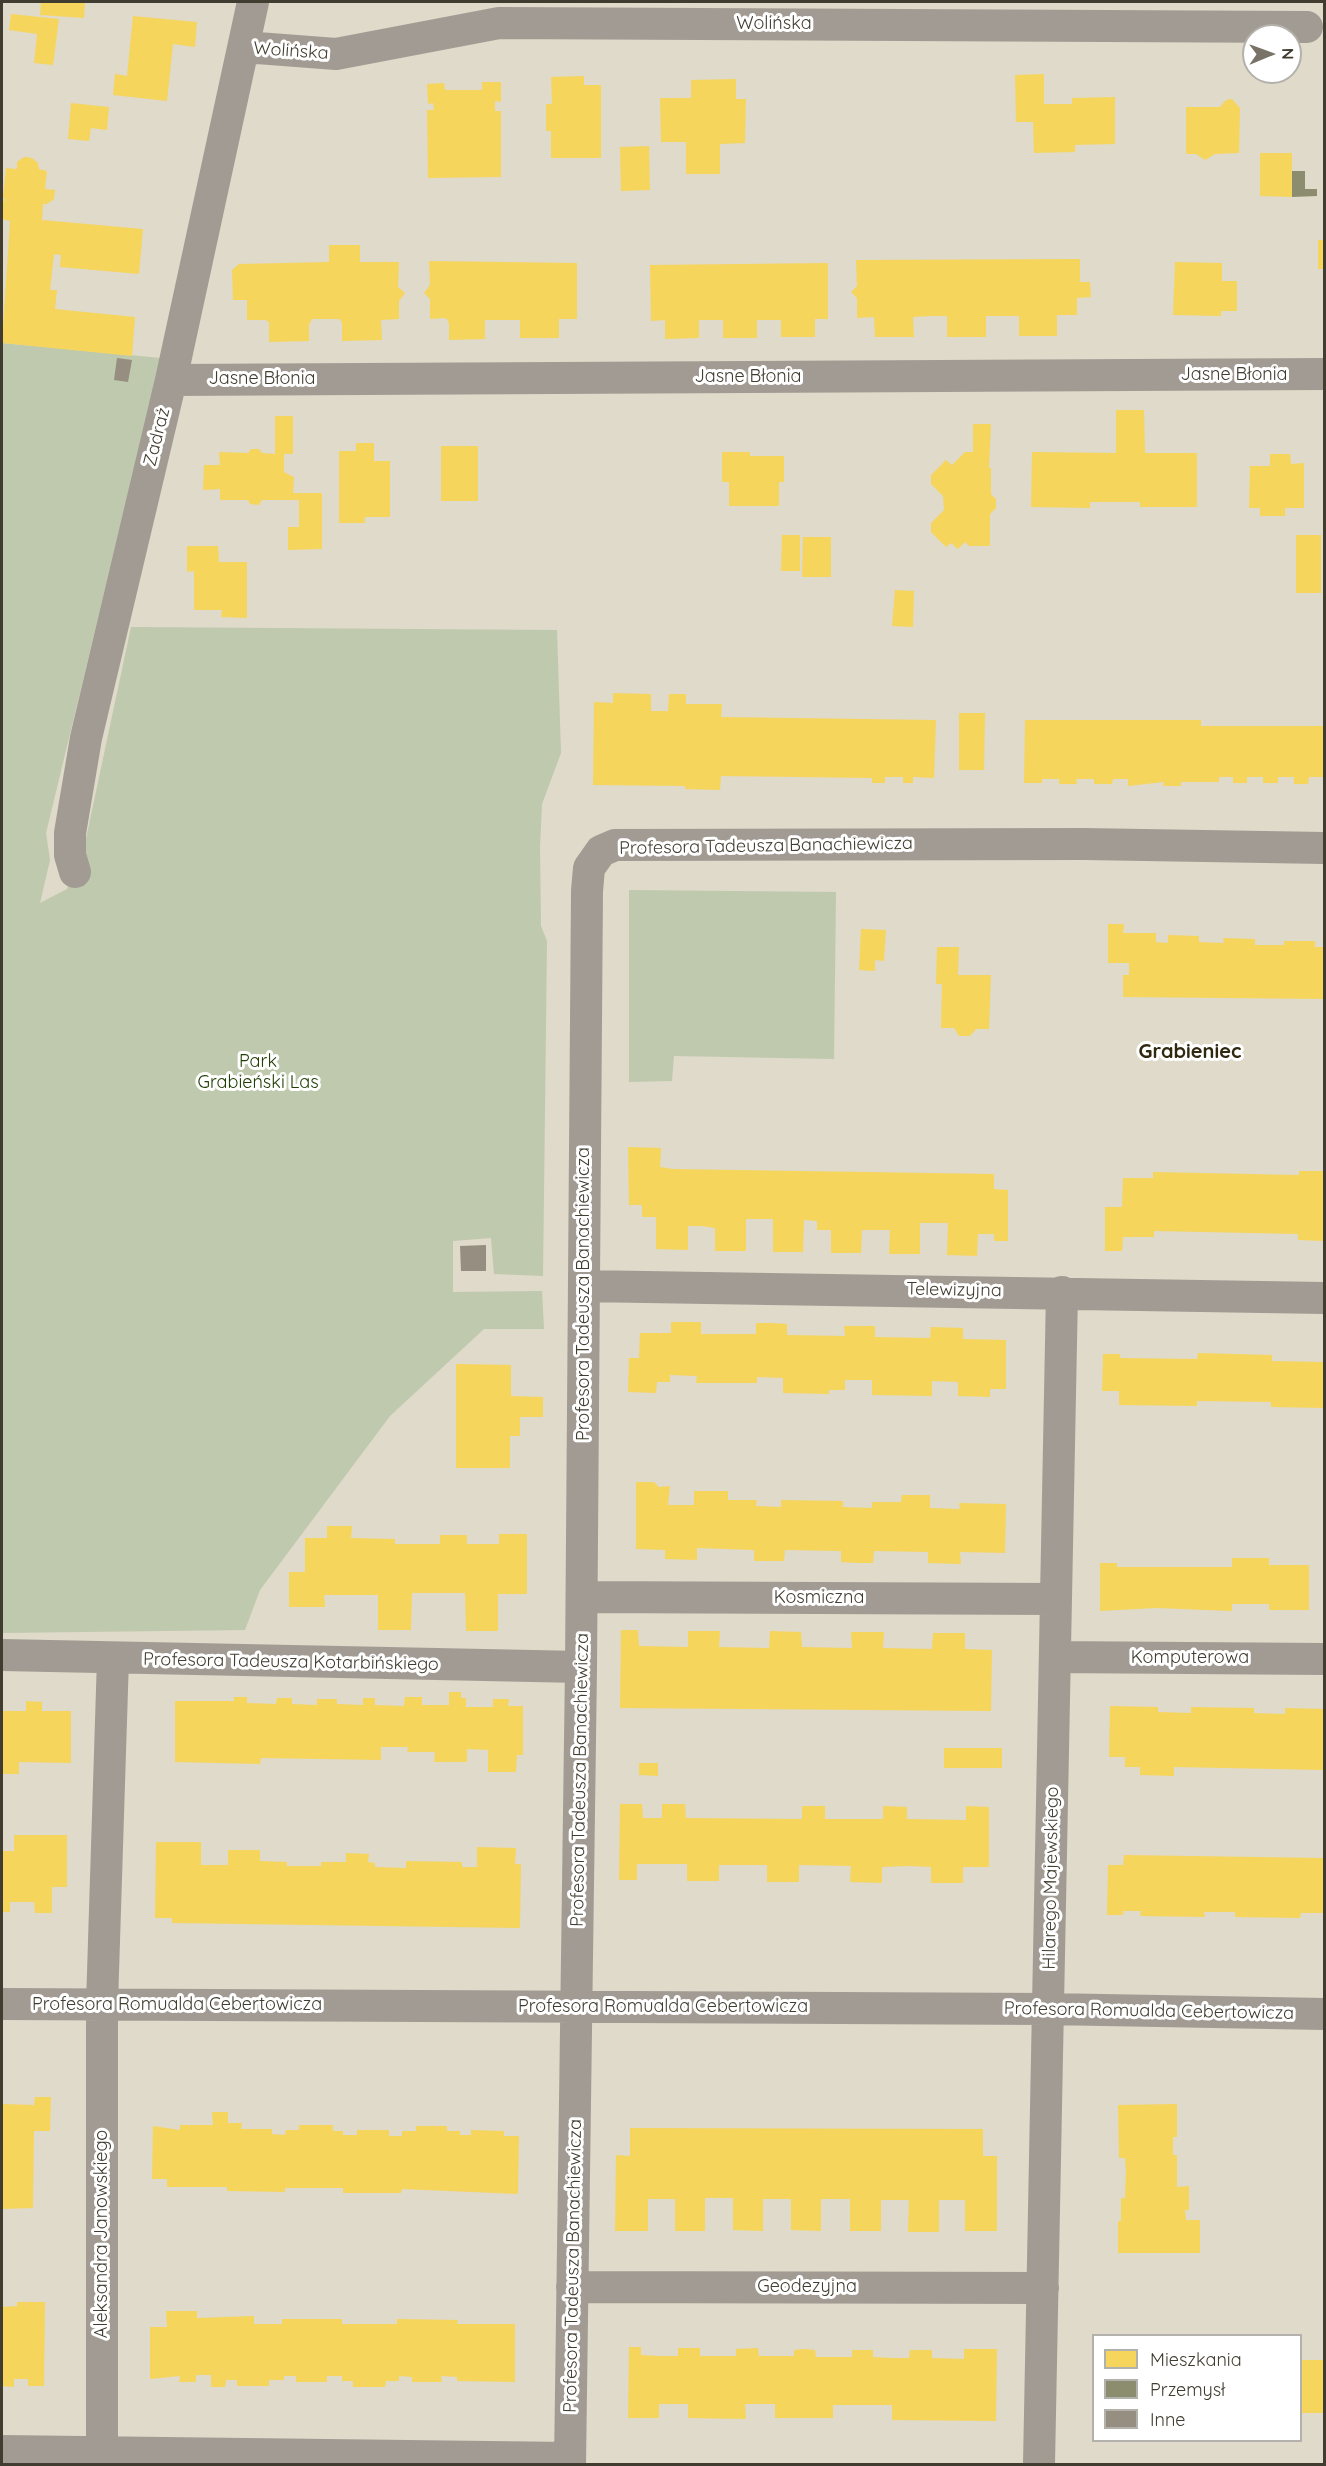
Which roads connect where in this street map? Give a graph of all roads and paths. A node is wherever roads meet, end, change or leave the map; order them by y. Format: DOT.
graph roads {
  1 [pos="253,2"];
  2 [pos="1307,27"];
  3 [pos="244,47"];
  4 [pos="1324,374"];
  5 [pos="171,380"];
  6 [pos="1324,848"];
  7 [pos="75,872"];
  8 [pos="584,1286"];
  9 [pos="1062,1292"];
  10 [pos="1324,1298"];
  11 [pos="582,1598"];
  12 [pos="1056,1599"];
  13 [pos="2,1656"];
  14 [pos="1055,1657"];
  15 [pos="113,1658"];
  16 [pos="1324,1659"];
  17 [pos="581,1667"];
  18 [pos="2,2004"];
  19 [pos="102,2004"];
  20 [pos="578,2007"];
  21 [pos="1048,2009"];
  22 [pos="1324,2014"];
  23 [pos="572,2287"];
  24 [pos="1042,2288"];
  25 [pos="2,2451"];
  26 [pos="102,2458"];
  27 [pos="570,2461"];
  28 [pos="1039,2464"];
  1 -- 3 [label="street, Zadraż"];
  2 -- 3 [label="street, Wolińska"];
  3 -- 5 [label="street, Zadraż"];
  4 -- 5 [label="street, Jasne Błonia"];
  5 -- 7 [label="street, Zadraż"];
  6 -- 8 [label="street, Profesora Tadeusza Banachiewicza"];
  8 -- 9 [label="street, Telewizyjna"];
  8 -- 11 [label="street, Profesora Tadeusza Banachiewicza"];
  9 -- 10 [label="street, Telewizyjna"];
  9 -- 12 [label="street, Hilarego Majewskiego"];
  11 -- 12 [label="street, Kosmiczna"];
  11 -- 17 [label="street, Profesora Tadeusza Banachiewicza"];
  12 -- 14 [label="street, Hilarego Majewskiego"];
  13 -- 15 [label="street, Profesora Tadeusza Kotarbińskiego"];
  14 -- 16 [label="street, Komputerowa"];
  14 -- 21 [label="street, Hilarego Majewskiego"];
  15 -- 17 [label="street, Profesora Tadeusza Kotarbińskiego"];
  15 -- 19 [label="street, Aleksandra Janowskiego"];
  17 -- 20 [label="street, Profesora Tadeusza Banachiewicza"];
  18 -- 19 [label="street, Profesora Romualda Cebertowicza"];
  19 -- 20 [label="street, Profesora Romualda Cebertowicza"];
  19 -- 26 [label="street, Aleksandra Janowskiego"];
  20 -- 21 [label="street, Profesora Romualda Cebertowicza"];
  20 -- 23 [label="street, Profesora Tadeusza Banachiewicza"];
  21 -- 22 [label="street, Profesora Romualda Cebertowicza"];
  21 -- 24 [label="street, Hilarego Majewskiego"];
  23 -- 24 [label="street, Geodezyjna"];
  23 -- 27 [label="street, Profesora Tadeusza Banachiewicza"];
  24 -- 28 [label="street, Hilarego Majewskiego"];
  25 -- 26 [label="street"];
  26 -- 27 [label="street"];
}
